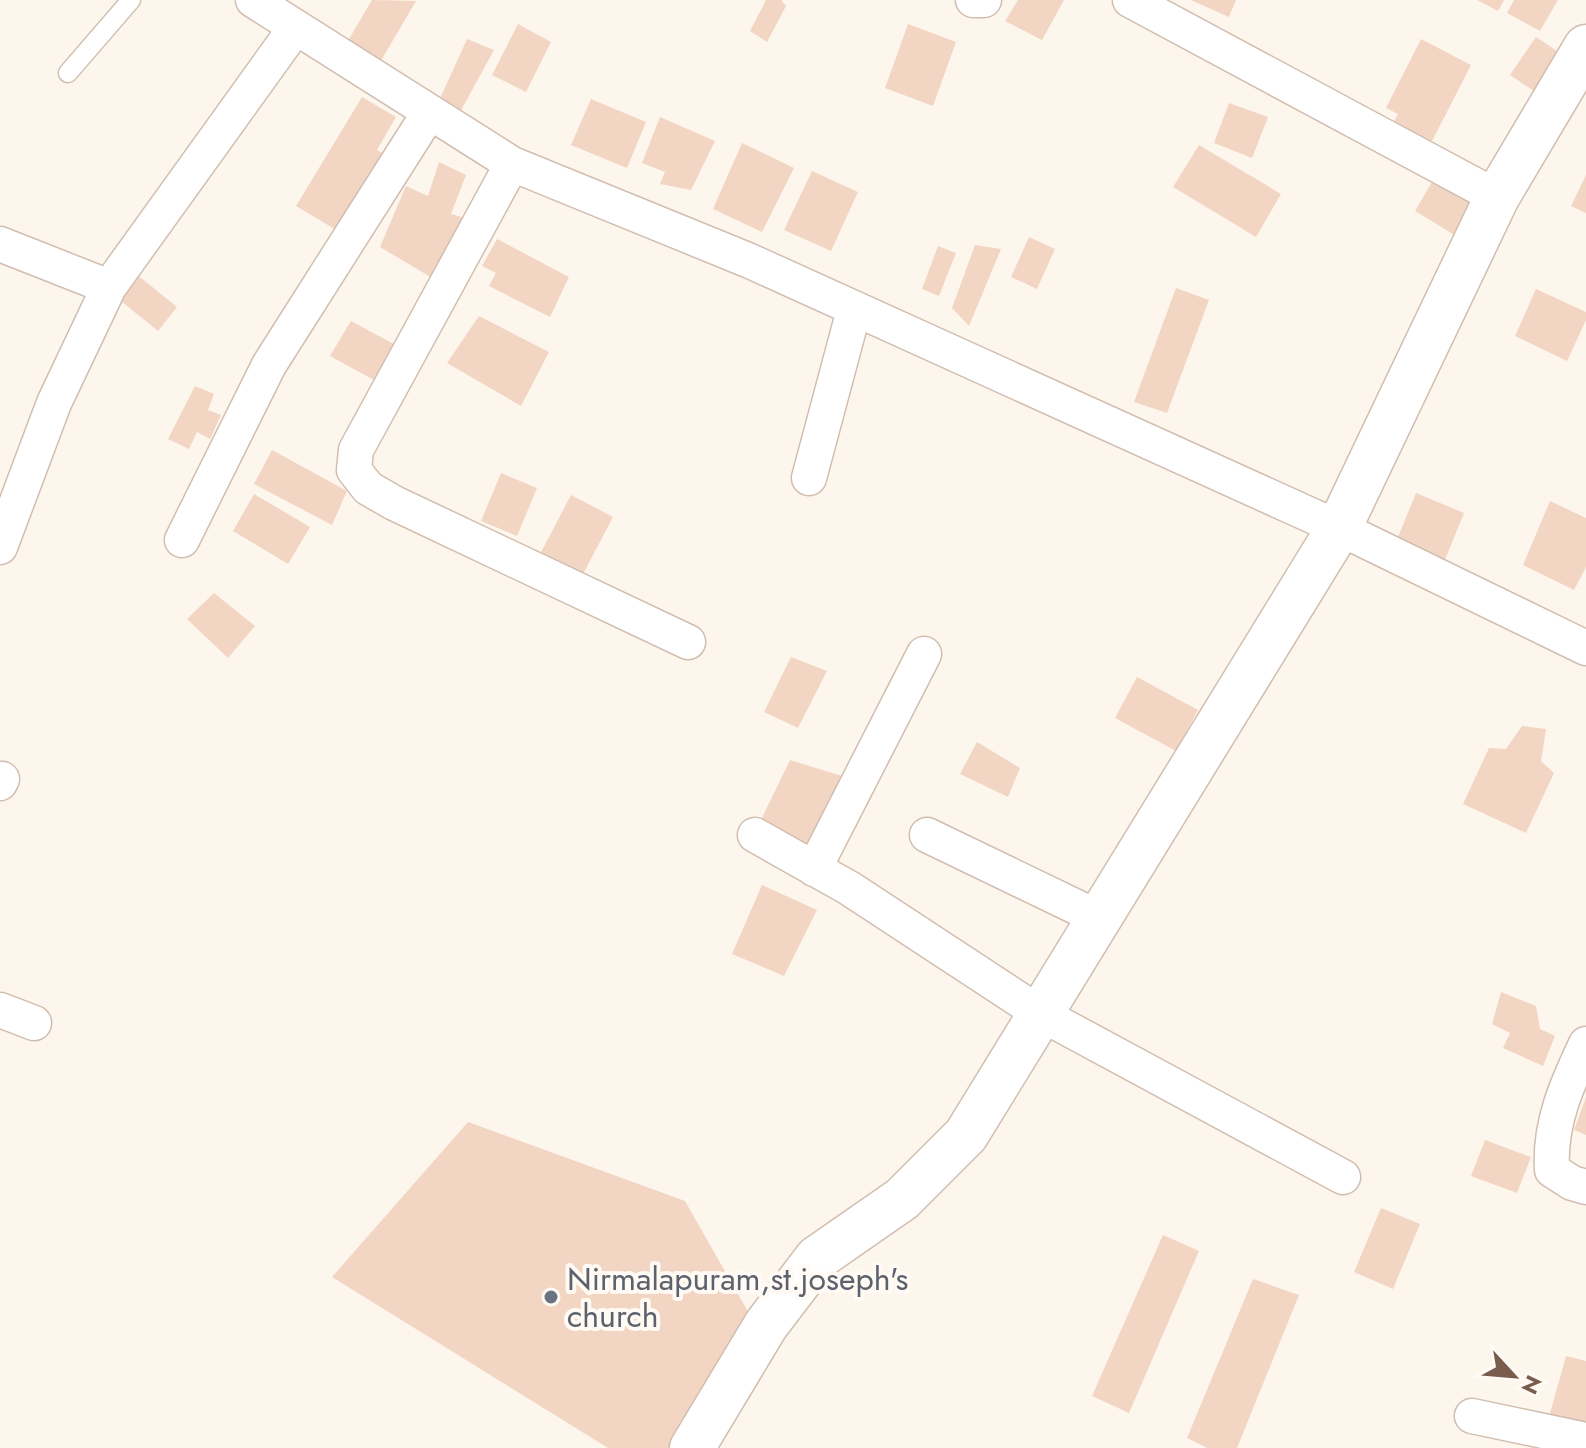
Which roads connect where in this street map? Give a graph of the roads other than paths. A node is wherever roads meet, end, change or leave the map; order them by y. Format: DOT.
graph roads {
  1 [pos="131,0"];
  2 [pos="253,0"];
  3 [pos="973,0"];
  4 [pos="984,0"];
  5 [pos="1130,0"];
  6 [pos="296,27"];
  7 [pos="1586,47"];
  8 [pos="68,73"];
  9 [pos="429,113"];
  10 [pos="512,164"];
  11 [pos="1497,197"];
  12 [pos="0,244"];
  13 [pos="109,287"];
  14 [pos="854,310"];
  15 [pos="809,478"];
  16 [pos="1339,528"];
  17 [pos="182,540"];
  18 [pos="0,547"];
  19 [pos="688,642"];
  20 [pos="1586,648"];
  21 [pos="924,654"];
  22 [pos="755,835"];
  23 [pos="927,835"];
  24 [pos="814,869"];
  25 [pos="1097,917"];
  26 [pos="0,1010"];
  27 [pos="1041,1014"];
  28 [pos="34,1023"];
  29 [pos="1586,1044"];
  30 [pos="1343,1177"];
  31 [pos="1586,1187"];
  32 [pos="1472,1416"];
  33 [pos="1586,1440"];
  34 [pos="692,1448"];
  1 -- 8 [label="lane"];
  2 -- 6 [label="street"];
  3 -- 4 [label="street"];
  5 -- 11 [label="street"];
  6 -- 9 [label="street"];
  6 -- 13 [label="street"];
  7 -- 11 [label="street"];
  9 -- 10 [label="street"];
  9 -- 17 [label="street"];
  10 -- 14 [label="street"];
  10 -- 19 [label="street"];
  11 -- 16 [label="street"];
  12 -- 13 [label="street"];
  13 -- 18 [label="street"];
  14 -- 15 [label="street"];
  14 -- 16 [label="street"];
  16 -- 20 [label="street"];
  16 -- 25 [label="street"];
  21 -- 24 [label="street"];
  22 -- 24 [label="street"];
  23 -- 25 [label="street"];
  24 -- 27 [label="street"];
  25 -- 27 [label="street"];
  26 -- 28 [label="street"];
  27 -- 30 [label="street"];
  27 -- 34 [label="street"];
  29 -- 31 [label="street"];
  32 -- 33 [label="street"];
}
